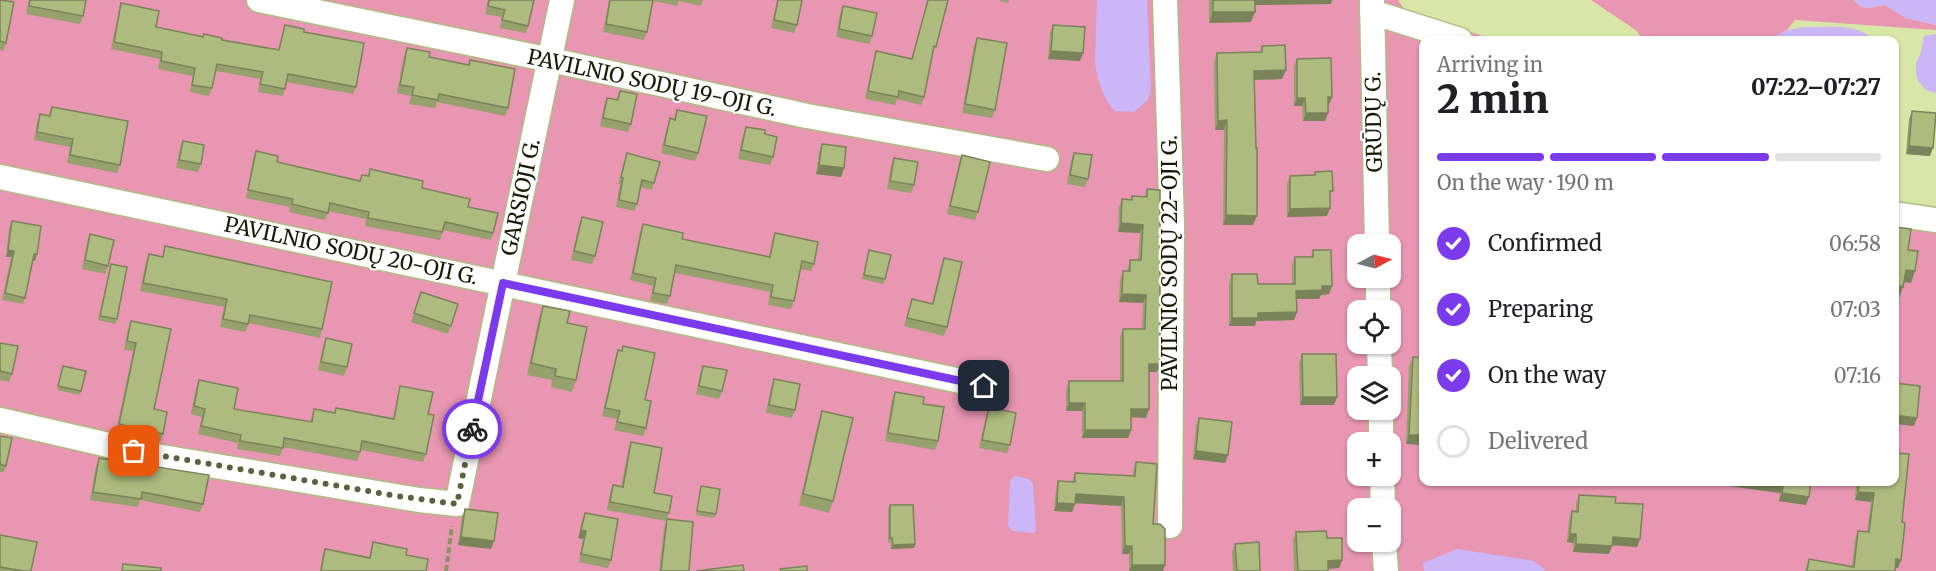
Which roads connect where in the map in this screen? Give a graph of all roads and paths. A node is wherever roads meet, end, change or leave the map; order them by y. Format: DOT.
graph roads {
  1 [pos="259,0"];
  2 [pos="562,0"];
  3 [pos="1165,0"];
  4 [pos="1372,6"];
  5 [pos="1450,36"];
  6 [pos="551,60"];
  7 [pos="1047,159"];
  8 [pos="0,177"];
  9 [pos="1899,215"];
  10 [pos="1936,220"];
  11 [pos="1377,234"];
  12 [pos="503,283"];
  13 [pos="984,386"];
  14 [pos="0,420"];
  15 [pos="457,504"];
  16 [pos="1170,526"];
  17 [pos="1385,552"];
  18 [pos="446,571"];
  19 [pos="1386,571"];
  1 -- 6 [label="street, PAVILNIO SODŲ 19-OJI G."];
  2 -- 6 [label="street, GARSIOJI G."];
  3 -- 16 [label="street, PAVILNIO SODŲ 22-OJI G."];
  4 -- 5 [label="street"];
  4 -- 11 [label="street, GRŪDŲ G."];
  6 -- 7 [label="street, PAVILNIO SODŲ 19-OJI G."];
  6 -- 12 [label="street, GARSIOJI G."];
  8 -- 12 [label="street, PAVILNIO SODŲ 20-OJI G."];
  9 -- 10 [label="street"];
  12 -- 13 [label="street, PAVILNIO SODŲ 20-OJI G."];
  12 -- 15 [label="street, GARSIOJI G."];
  14 -- 15 [label="street"];
  15 -- 18 [label="path"];
  17 -- 19 [label="street"];
}
